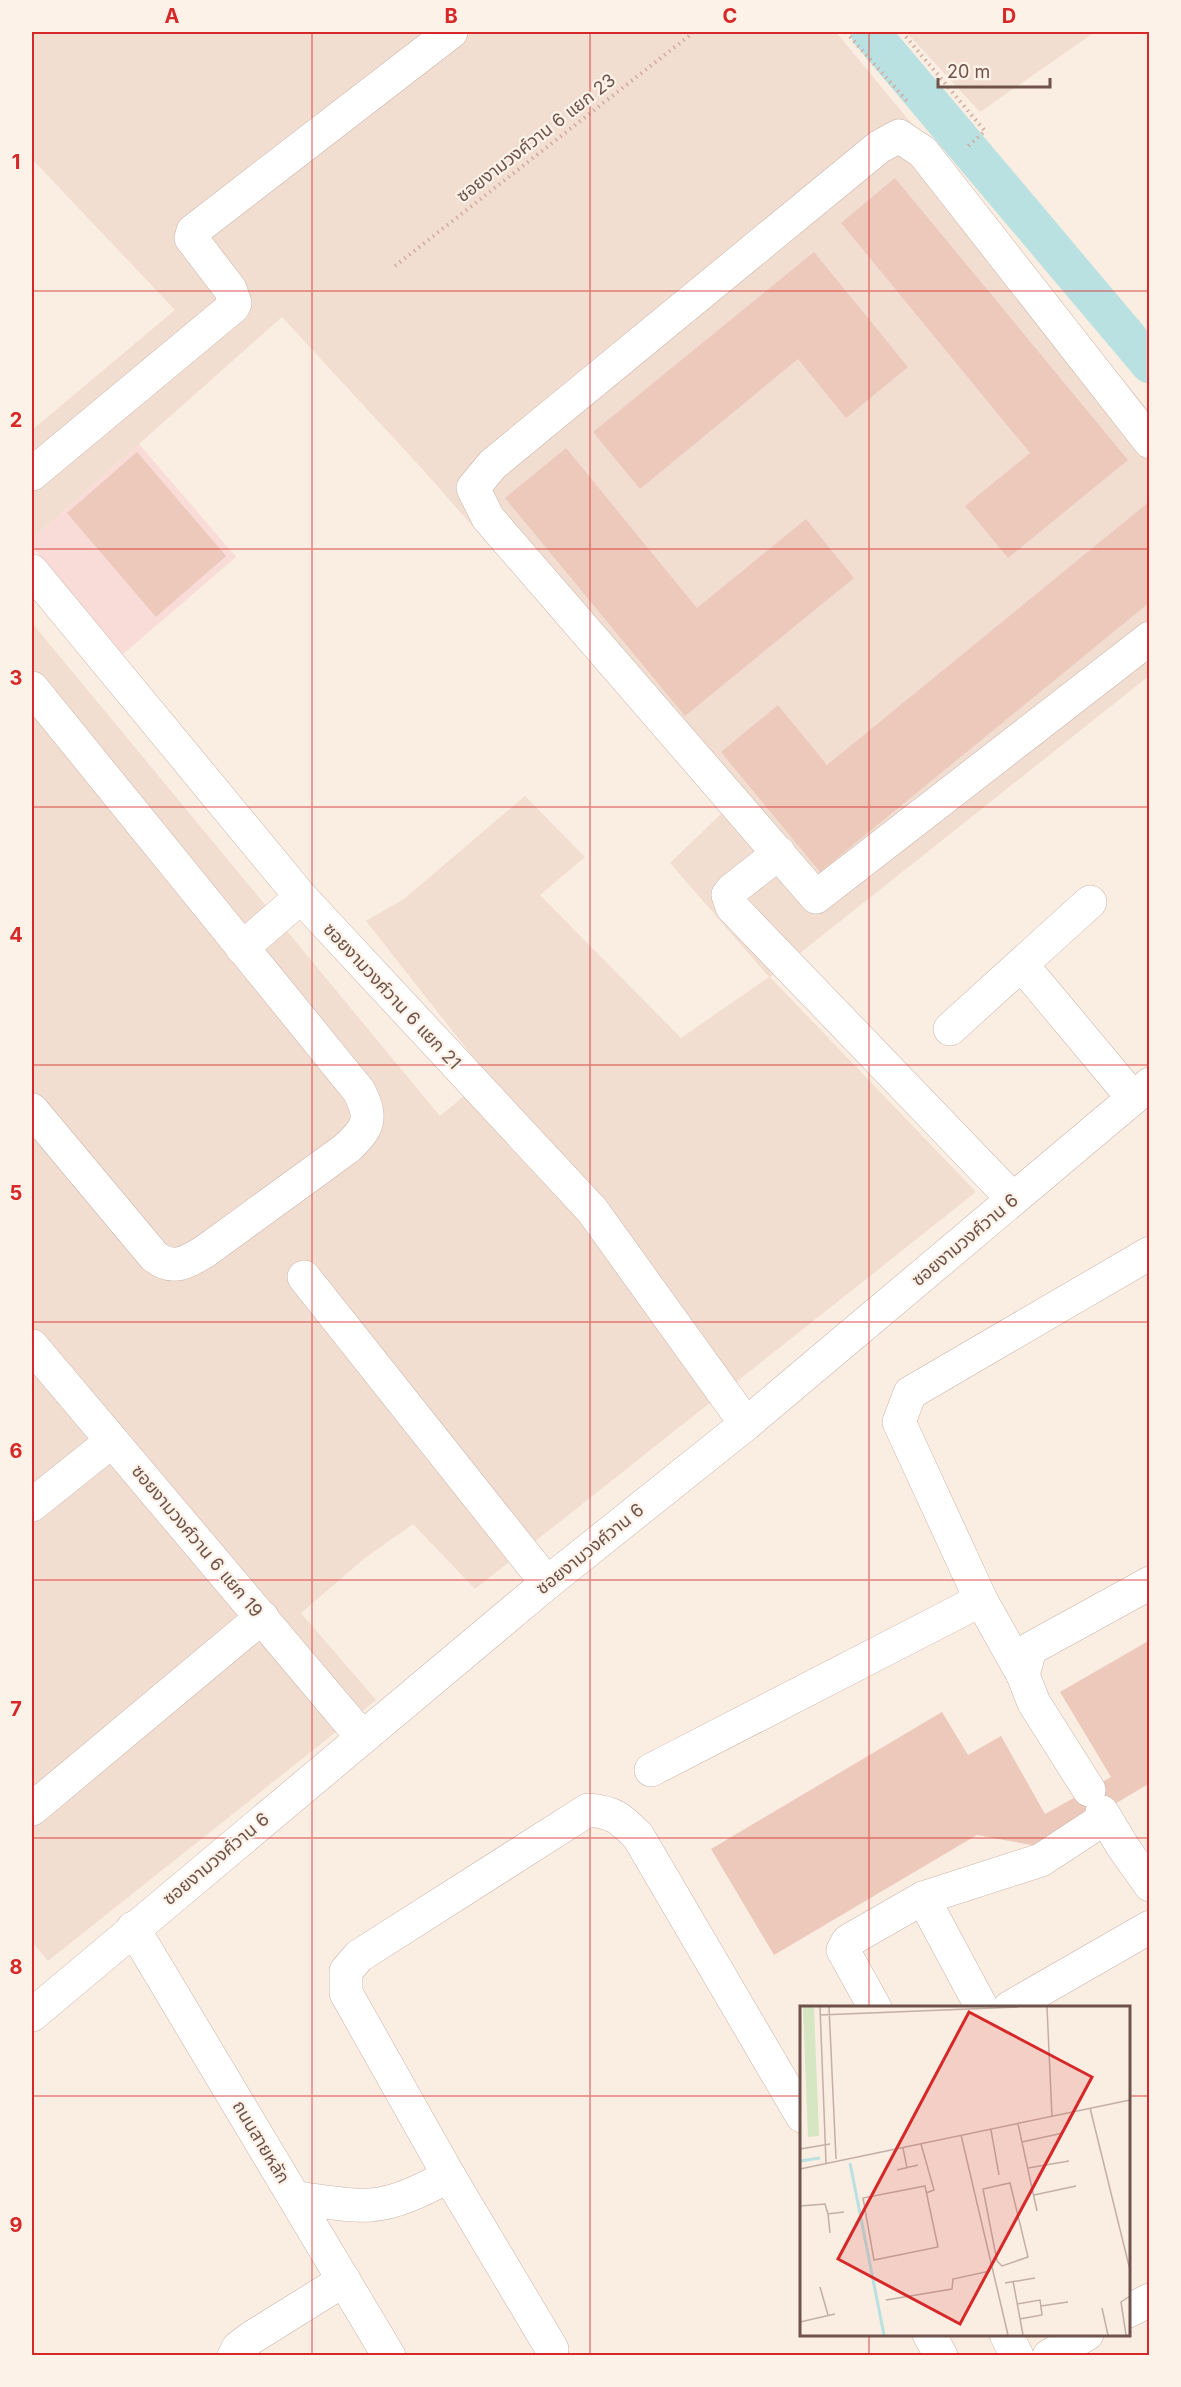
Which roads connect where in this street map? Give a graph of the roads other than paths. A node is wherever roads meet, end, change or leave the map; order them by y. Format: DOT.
graph roads {
  1 [pos="452,32"];
  2 [pos="1149,442"];
  3 [pos="32,474"];
  4 [pos="32,571"];
  5 [pos="1149,638"];
  6 [pos="32,688"];
  7 [pos="778,853"];
  8 [pos="300,897"];
  9 [pos="1090,902"];
  10 [pos="242,948"];
  11 [pos="1022,965"];
  12 [pos="950,1029"];
  13 [pos="1141,1091"];
  14 [pos="32,1110"];
  15 [pos="1013,1199"];
  16 [pos="1149,1253"];
  17 [pos="304,1277"];
  18 [pos="32,1346"];
  19 [pos="747,1424"];
  20 [pos="112,1441"];
  21 [pos="32,1505"];
  22 [pos="547,1583"];
  23 [pos="1149,1583"];
  24 [pos="981,1600"];
  25 [pos="261,1617"];
  26 [pos="1023,1675"];
  27 [pos="362,1737"];
  28 [pos="651,1770"];
  29 [pos="1099,1807"];
  30 [pos="32,1809"];
  31 [pos="1149,1885"];
  32 [pos="923,1898"];
  33 [pos="1149,1927"];
  34 [pos="133,1928"];
  35 [pos="874,2006"];
  36 [pos="981,2006"];
  37 [pos="1011,2006"];
  38 [pos="32,2015"];
  39 [pos="800,2114"];
  40 [pos="449,2176"];
  41 [pos="294,2198"];
  42 [pos="344,2280"];
  43 [pos="1149,2300"];
  44 [pos="1130,2311"];
  45 [pos="930,2336"];
  46 [pos="1007,2336"];
  47 [pos="1083,2336"];
  48 [pos="547,2353"];
  49 [pos="234,2355"];
  50 [pos="389,2355"];
  51 [pos="941,2355"];
  52 [pos="1017,2355"];
  53 [pos="1049,2355"];
  1 -- 3 [label="street"];
  2 -- 7 [label="street"];
  4 -- 8 [label="street, ซอยงามวงศ์วาน 6 แยก 21"];
  5 -- 7 [label="street"];
  6 -- 10 [label="street"];
  7 -- 15 [label="street"];
  8 -- 10 [label="street"];
  8 -- 19 [label="street, ซอยงามวงศ์วาน 6 แยก 21"];
  9 -- 11 [label="street"];
  10 -- 14 [label="street"];
  11 -- 12 [label="street"];
  11 -- 13 [label="street"];
  13 -- 15 [label="street, ซอยงามวงศ์วาน 6"];
  15 -- 19 [label="street, ซอยงามวงศ์วาน 6"];
  16 -- 24 [label="street"];
  17 -- 22 [label="street"];
  18 -- 20 [label="street, ซอยงามวงศ์วาน 6 แยก 19"];
  19 -- 22 [label="street, ซอยงามวงศ์วาน 6"];
  20 -- 21 [label="street"];
  20 -- 25 [label="street, ซอยงามวงศ์วาน 6 แยก 19"];
  22 -- 27 [label="street, ซอยงามวงศ์วาน 6"];
  23 -- 26 [label="street"];
  24 -- 26 [label="street"];
  24 -- 28 [label="street"];
  25 -- 27 [label="street, ซอยงามวงศ์วาน 6 แยก 19"];
  25 -- 30 [label="street"];
  26 -- 29 [label="street"];
  27 -- 34 [label="street, ซอยงามวงศ์วาน 6"];
  29 -- 31 [label="street"];
  29 -- 32 [label="street"];
  32 -- 35 [label="street"];
  32 -- 36 [label="street"];
  33 -- 37 [label="street"];
  34 -- 38 [label="street, ซอยงามวงศ์วาน 6"];
  34 -- 41 [label="street, ถนนสายหลัก"];
  39 -- 40 [label="street"];
  40 -- 41 [label="street"];
  40 -- 48 [label="street"];
  41 -- 42 [label="street, ถนนสายหลัก"];
  42 -- 49 [label="street"];
  42 -- 50 [label="street, ถนนสายหลัก"];
  43 -- 44 [label="street"];
  45 -- 51 [label="street"];
  46 -- 52 [label="street"];
  47 -- 53 [label="street"];
}
